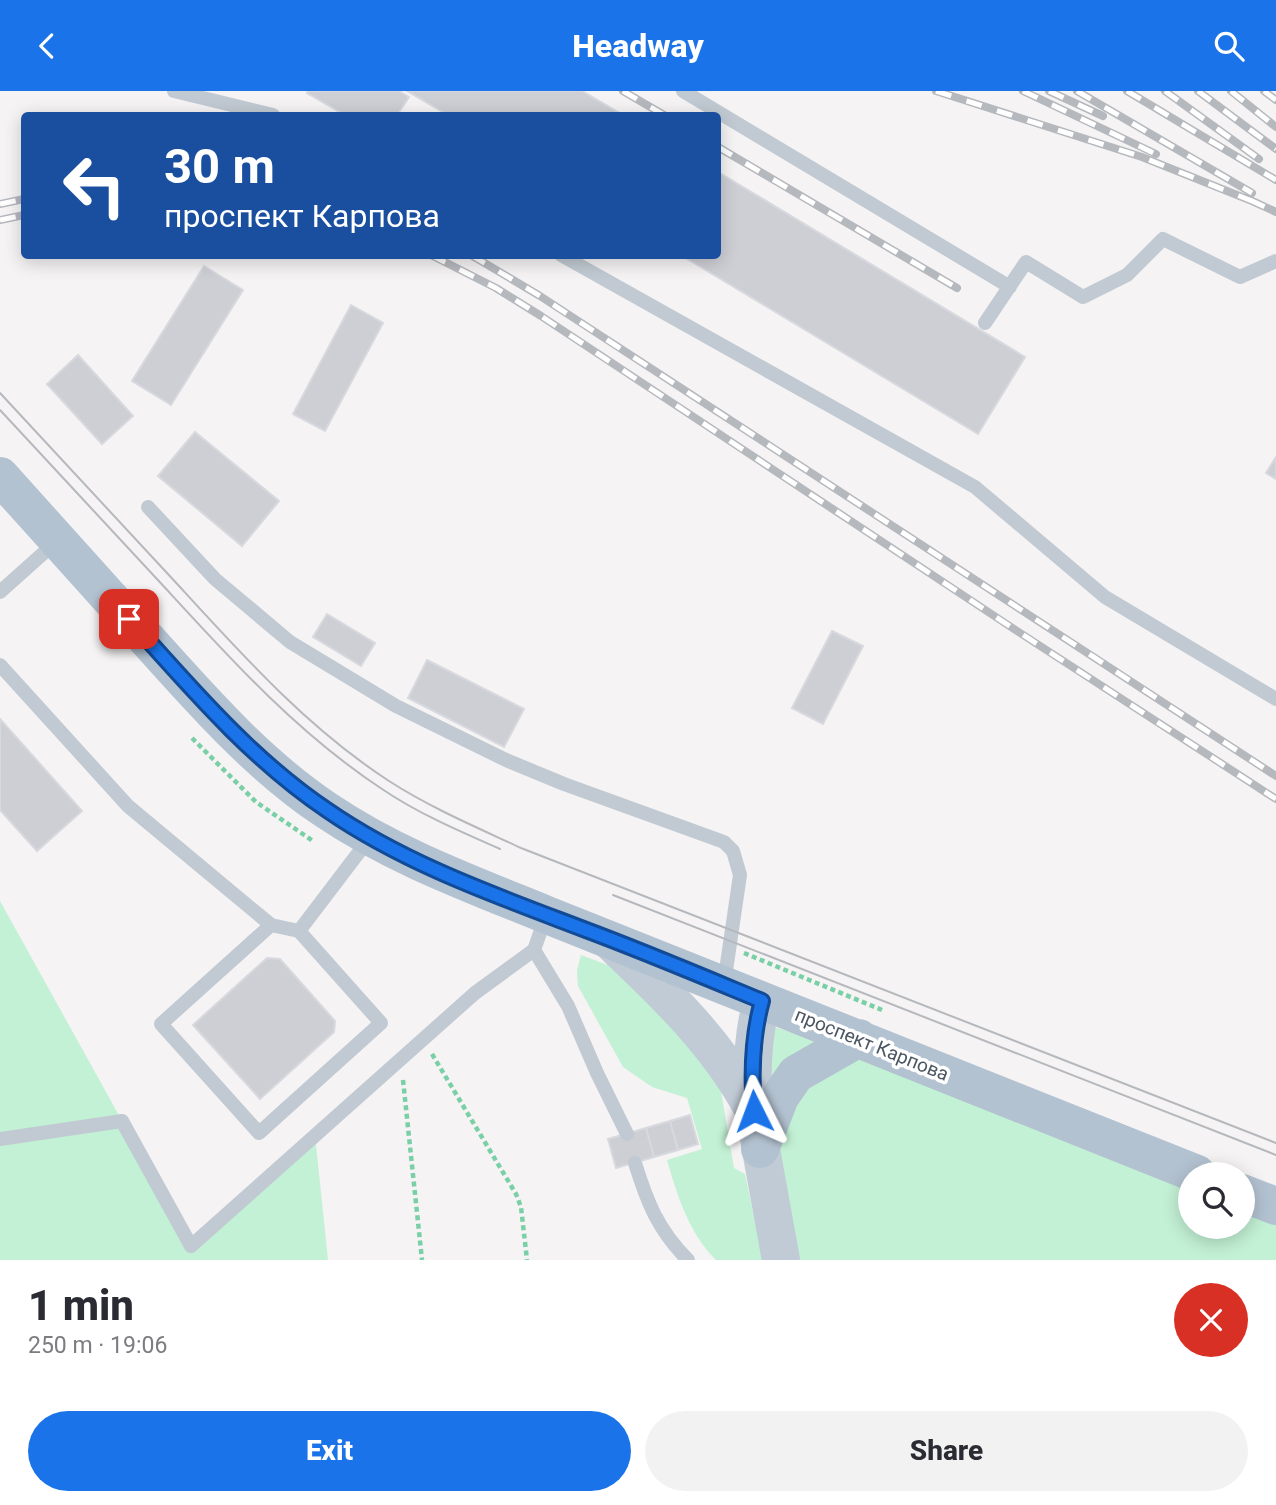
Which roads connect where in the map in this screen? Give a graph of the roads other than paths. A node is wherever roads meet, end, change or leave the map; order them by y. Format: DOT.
graph roads {
  1 [pos="174,91"];
  2 [pos="682,91"];
  3 [pos="261,112"];
  4 [pos="717,112"];
  5 [pos="721,114"];
  6 [pos="568,259"];
  7 [pos="1276,261"];
  8 [pos="1010,287"];
  9 [pos="985,323"];
  10 [pos="0,476"];
  11 [pos="148,507"];
  12 [pos="58,541"];
  13 [pos="0,592"];
  14 [pos="0,665"];
  15 [pos="1276,699"];
  16 [pos="370,838"];
  17 [pos="271,925"];
  18 [pos="299,931"];
  19 [pos="540,932"];
  20 [pos="606,937"];
  21 [pos="723,985"];
  22 [pos="762,1001"];
  23 [pos="871,1024"];
  24 [pos="754,1111"];
  25 [pos="627,1134"];
  26 [pos="0,1139"];
  27 [pos="760,1149"];
  28 [pos="635,1163"];
  29 [pos="1178,1165"];
  30 [pos="1255,1198"];
  31 [pos="1276,1206"];
  32 [pos="688,1260"];
  33 [pos="780,1260"];
  1 -- 3 [label="lane"];
  2 -- 4 [label="lane"];
  5 -- 8 [label="lane"];
  6 -- 15 [label="lane"];
  7 -- 8 [label="lane"];
  8 -- 9 [label="lane"];
  10 -- 12 [label="main road, проспект Карпова"];
  11 -- 21 [label="lane"];
  12 -- 13 [label="lane"];
  12 -- 16 [label="main road, проспект Карпова"];
  14 -- 17 [label="lane"];
  16 -- 18 [label="lane"];
  16 -- 19 [label="main road, проспект Карпова"];
  17 -- 18 [label="lane"];
  17 -- 18 [label="lane"];
  19 -- 20 [label="main road, проспект Карпова"];
  19 -- 25 [label="lane"];
  19 -- 26 [label="lane"];
  20 -- 21 [label="main road, проспект Карпова"];
  20 -- 24 [label="main road"];
  21 -- 22 [label="main road, проспект Карпова"];
  22 -- 23 [label="main road, проспект Карпова"];
  22 -- 24 [label="main road"];
  23 -- 27 [label="main road"];
  23 -- 29 [label="main road, проспект Карпова"];
  24 -- 27 [label="main road"];
  27 -- 33 [label="main road"];
  28 -- 32 [label="lane"];
  30 -- 31 [label="main road"];
}
